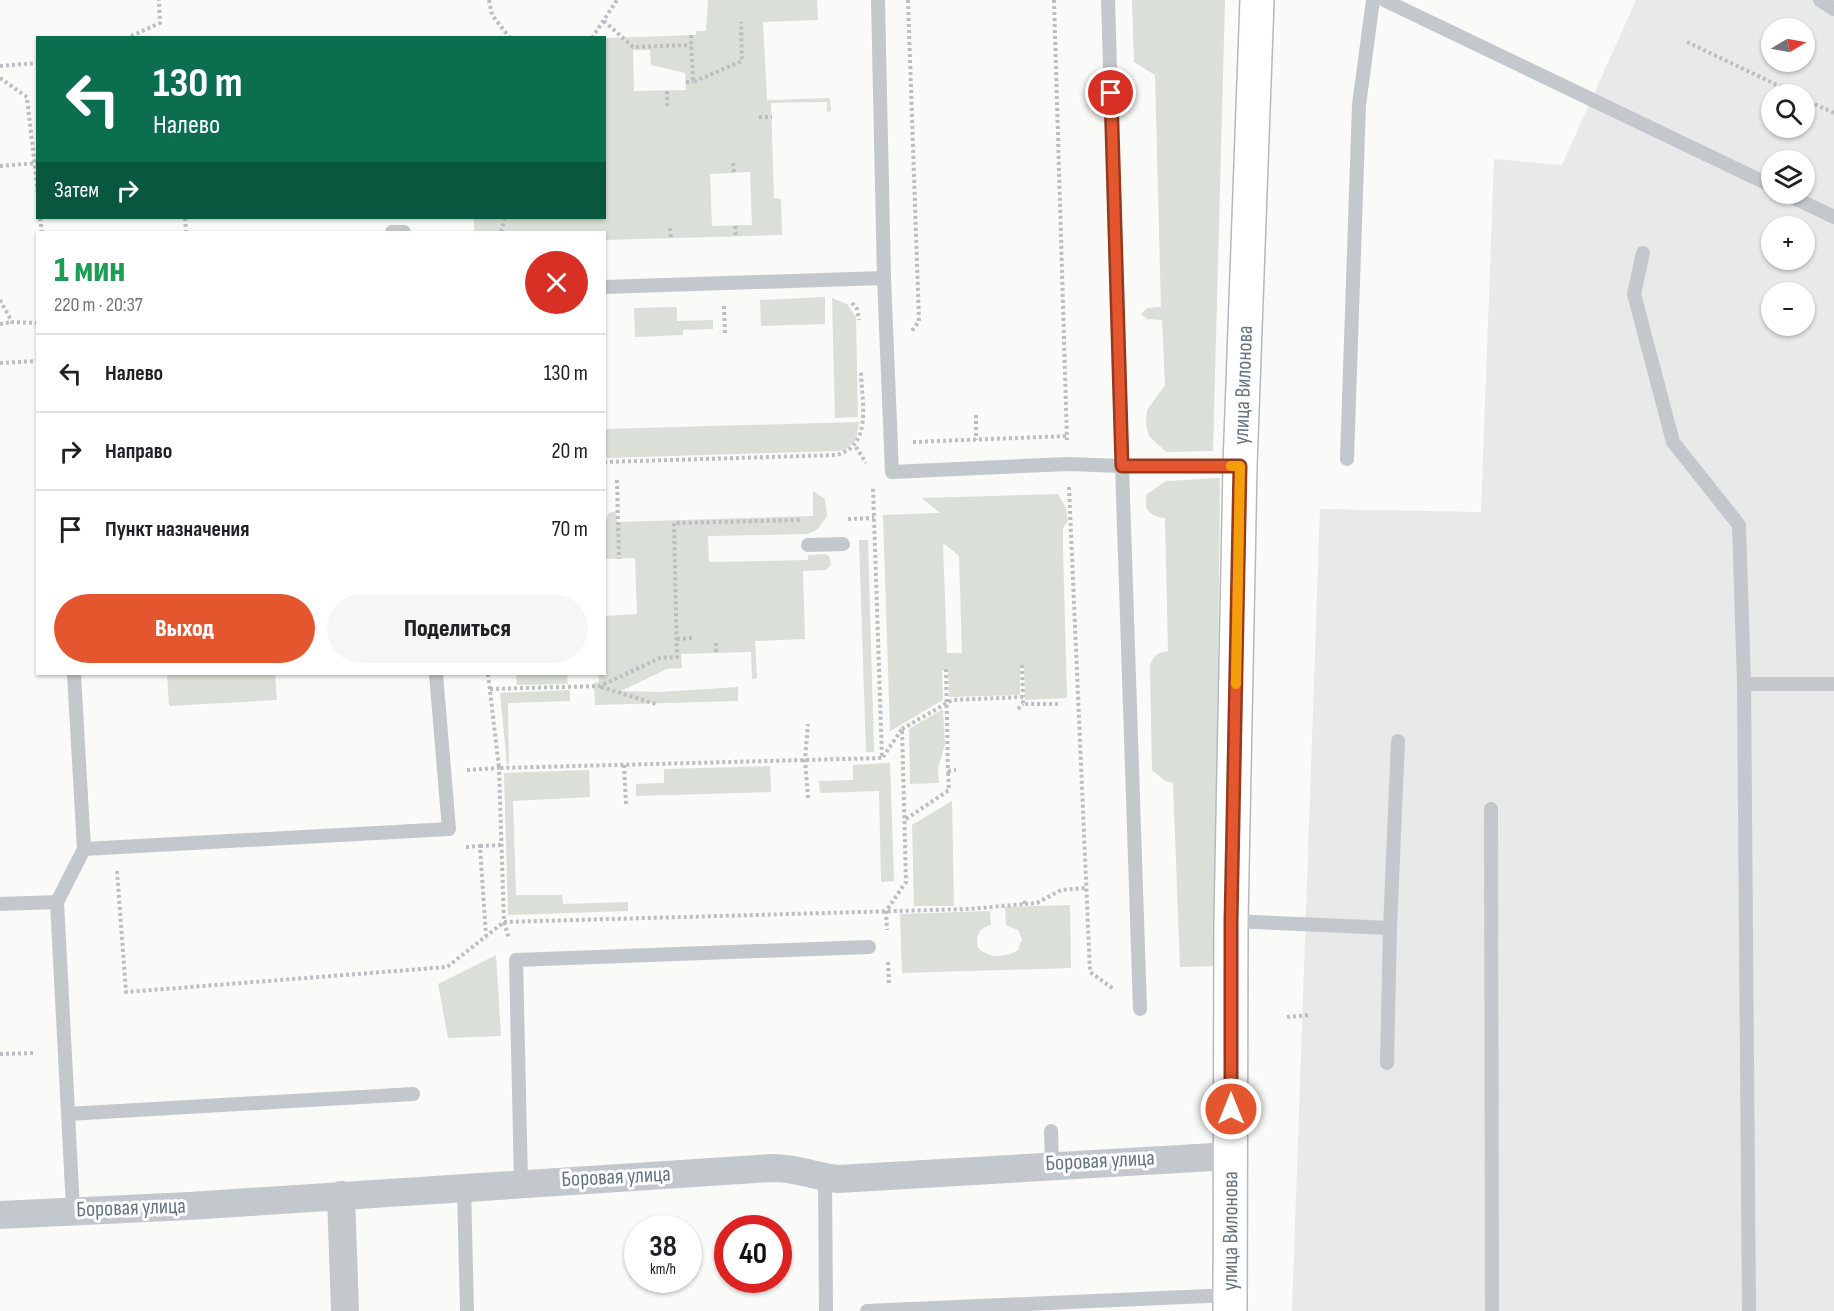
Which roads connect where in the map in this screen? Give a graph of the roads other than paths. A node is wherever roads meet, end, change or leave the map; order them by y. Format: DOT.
graph roads {
  1 [pos="878,0"];
  2 [pos="1108,0"];
  3 [pos="1257,0"];
  4 [pos="1373,0"];
  5 [pos="1384,0"];
  6 [pos="1820,0"];
  7 [pos="1834,9"];
  8 [pos="1761,181"];
  9 [pos="1807,204"];
  10 [pos="1834,217"];
  11 [pos="1643,253"];
  12 [pos="884,278"];
  13 [pos="606,287"];
  14 [pos="1347,459"];
  15 [pos="1122,466"];
  16 [pos="1240,466"];
  17 [pos="843,544"];
  18 [pos="808,545"];
  19 [pos="74,675"];
  20 [pos="436,675"];
  21 [pos="1744,684"];
  22 [pos="1834,684"];
  23 [pos="1398,741"];
  24 [pos="1491,809"];
  25 [pos="84,849"];
  26 [pos="57,902"];
  27 [pos="0,904"];
  28 [pos="1231,921"];
  29 [pos="1390,928"];
  30 [pos="869,947"];
  31 [pos="1140,1009"];
  32 [pos="1387,1063"];
  33 [pos="413,1094"];
  34 [pos="68,1114"];
  35 [pos="1051,1131"];
  36 [pos="1231,1156"];
  37 [pos="1052,1164"];
  38 [pos="825,1177"];
  39 [pos="521,1182"];
  40 [pos="464,1188"];
  41 [pos="341,1195"];
  42 [pos="73,1209"];
  43 [pos="0,1215"];
  44 [pos="1230,1303"];
  45 [pos="345,1311"];
  46 [pos="467,1311"];
  47 [pos="826,1311"];
  48 [pos="867,1311"];
  49 [pos="1492,1311"];
  50 [pos="1749,1311"];
  1 -- 12 [label="lane"];
  2 -- 15 [label="lane"];
  3 -- 16 [label="street, улица Вилонова"];
  4 -- 14 [label="lane"];
  5 -- 8 [label="lane"];
  6 -- 7 [label="lane"];
  9 -- 10 [label="lane"];
  11 -- 21 [label="lane"];
  12 -- 13 [label="lane"];
  12 -- 15 [label="lane"];
  15 -- 16 [label="lane"];
  15 -- 31 [label="lane"];
  16 -- 28 [label="street, улица Вилонова"];
  17 -- 18 [label="lane"];
  19 -- 25 [label="lane"];
  20 -- 25 [label="lane"];
  21 -- 22 [label="lane"];
  21 -- 50 [label="lane"];
  23 -- 29 [label="lane"];
  24 -- 49 [label="lane"];
  25 -- 26 [label="lane"];
  26 -- 27 [label="lane"];
  26 -- 34 [label="lane"];
  28 -- 29 [label="lane"];
  28 -- 36 [label="street, улица Вилонова"];
  29 -- 32 [label="lane"];
  30 -- 39 [label="lane"];
  33 -- 34 [label="lane"];
  34 -- 42 [label="lane"];
  35 -- 37 [label="lane"];
  36 -- 37 [label="street, Боровая улица"];
  36 -- 44 [label="street, улица Вилонова"];
  37 -- 38 [label="street, Боровая улица"];
  38 -- 39 [label="street, Боровая улица"];
  38 -- 47 [label="lane"];
  39 -- 40 [label="street, Боровая улица"];
  40 -- 41 [label="street, Боровая улица"];
  40 -- 46 [label="lane"];
  41 -- 42 [label="street, Боровая улица"];
  41 -- 45 [label="street"];
  42 -- 43 [label="street, Боровая улица"];
  44 -- 48 [label="lane"];
}
